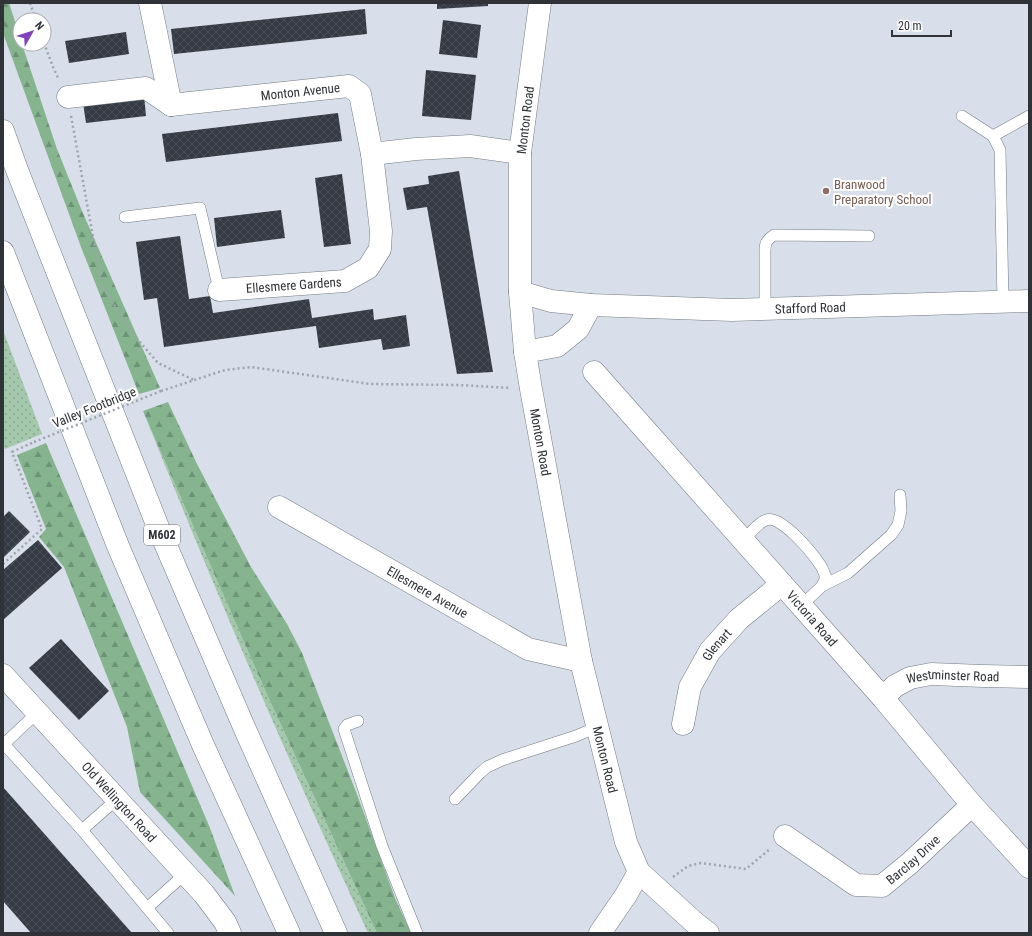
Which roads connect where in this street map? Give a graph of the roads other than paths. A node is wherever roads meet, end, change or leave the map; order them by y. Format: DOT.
graph roads {
  1 [pos="150,3"];
  2 [pos="540,3"];
  3 [pos="68,97"];
  4 [pos="171,105"];
  5 [pos="962,116"];
  6 [pos="1029,116"];
  7 [pos="3,131"];
  8 [pos="993,136"];
  9 [pos="520,153"];
  10 [pos="372,154"];
  11 [pos="125,217"];
  12 [pos="869,236"];
  13 [pos="3,252"];
  14 [pos="219,290"];
  15 [pos="520,292"];
  16 [pos="1029,301"];
  17 [pos="1003,302"];
  18 [pos="592,305"];
  19 [pos="765,308"];
  20 [pos="525,352"];
  21 [pos="594,372"];
  22 [pos="900,495"];
  23 [pos="279,507"];
  24 [pos="743,540"];
  25 [pos="782,584"];
  26 [pos="822,586"];
  27 [pos="801,606"];
  28 [pos="581,661"];
  29 [pos="3,675"];
  30 [pos="1029,677"];
  31 [pos="883,698"];
  32 [pos="37,713"];
  33 [pos="358,721"];
  34 [pos="683,724"];
  35 [pos="597,727"];
  36 [pos="3,743"];
  37 [pos="455,799"];
  38 [pos="116,800"];
  39 [pos="972,805"];
  40 [pos="82,830"];
  41 [pos="785,836"];
  42 [pos="1029,867"];
  43 [pos="639,872"];
  44 [pos="185,874"];
  45 [pos="147,908"];
  46 [pos="168,933"];
  47 [pos="230,933"];
  48 [pos="289,933"];
  49 [pos="336,933"];
  50 [pos="418,933"];
  51 [pos="600,933"];
  52 [pos="708,933"];
  1 -- 4 [label="main road"];
  2 -- 9 [label="main road, Monton Road"];
  3 -- 4 [label="main road"];
  4 -- 10 [label="main road, Monton Avenue"];
  5 -- 8 [label="lane"];
  6 -- 8 [label="lane"];
  7 -- 49 [label="main road, M602"];
  8 -- 17 [label="lane"];
  9 -- 10 [label="main road"];
  9 -- 15 [label="main road, Monton Road"];
  10 -- 14 [label="main road, Ellesmere Gardens"];
  11 -- 14 [label="lane"];
  12 -- 19 [label="lane"];
  13 -- 48 [label="main road"];
  15 -- 18 [label="main road, Stafford Road"];
  15 -- 20 [label="main road, Monton Road"];
  16 -- 17 [label="main road, Stafford Road"];
  17 -- 19 [label="main road, Stafford Road"];
  18 -- 19 [label="main road, Stafford Road"];
  18 -- 20 [label="main road"];
  20 -- 28 [label="main road, Monton Road"];
  21 -- 24 [label="main road, Victoria Road"];
  22 -- 26 [label="lane"];
  23 -- 28 [label="main road, Ellesmere Avenue"];
  24 -- 25 [label="main road, Victoria Road"];
  24 -- 26 [label="lane"];
  25 -- 27 [label="main road, Victoria Road"];
  25 -- 34 [label="main road, Glenart"];
  26 -- 27 [label="lane"];
  27 -- 31 [label="main road, Victoria Road"];
  28 -- 35 [label="main road, Monton Road"];
  29 -- 32 [label="main road, Old Wellington Road"];
  30 -- 31 [label="main road, Westminster Road"];
  31 -- 39 [label="main road, Victoria Road"];
  32 -- 36 [label="lane"];
  32 -- 38 [label="main road, Old Wellington Road"];
  33 -- 50 [label="lane"];
  35 -- 37 [label="lane"];
  35 -- 43 [label="main road, Monton Road"];
  36 -- 40 [label="lane"];
  38 -- 40 [label="lane"];
  38 -- 44 [label="main road, Old Wellington Road"];
  39 -- 41 [label="main road, Barclay Drive"];
  39 -- 42 [label="main road, Victoria Road"];
  40 -- 45 [label="lane"];
  43 -- 51 [label="main road"];
  43 -- 52 [label="main road"];
  44 -- 45 [label="lane"];
  44 -- 47 [label="main road, Old Wellington Road"];
  45 -- 46 [label="lane"];
}
